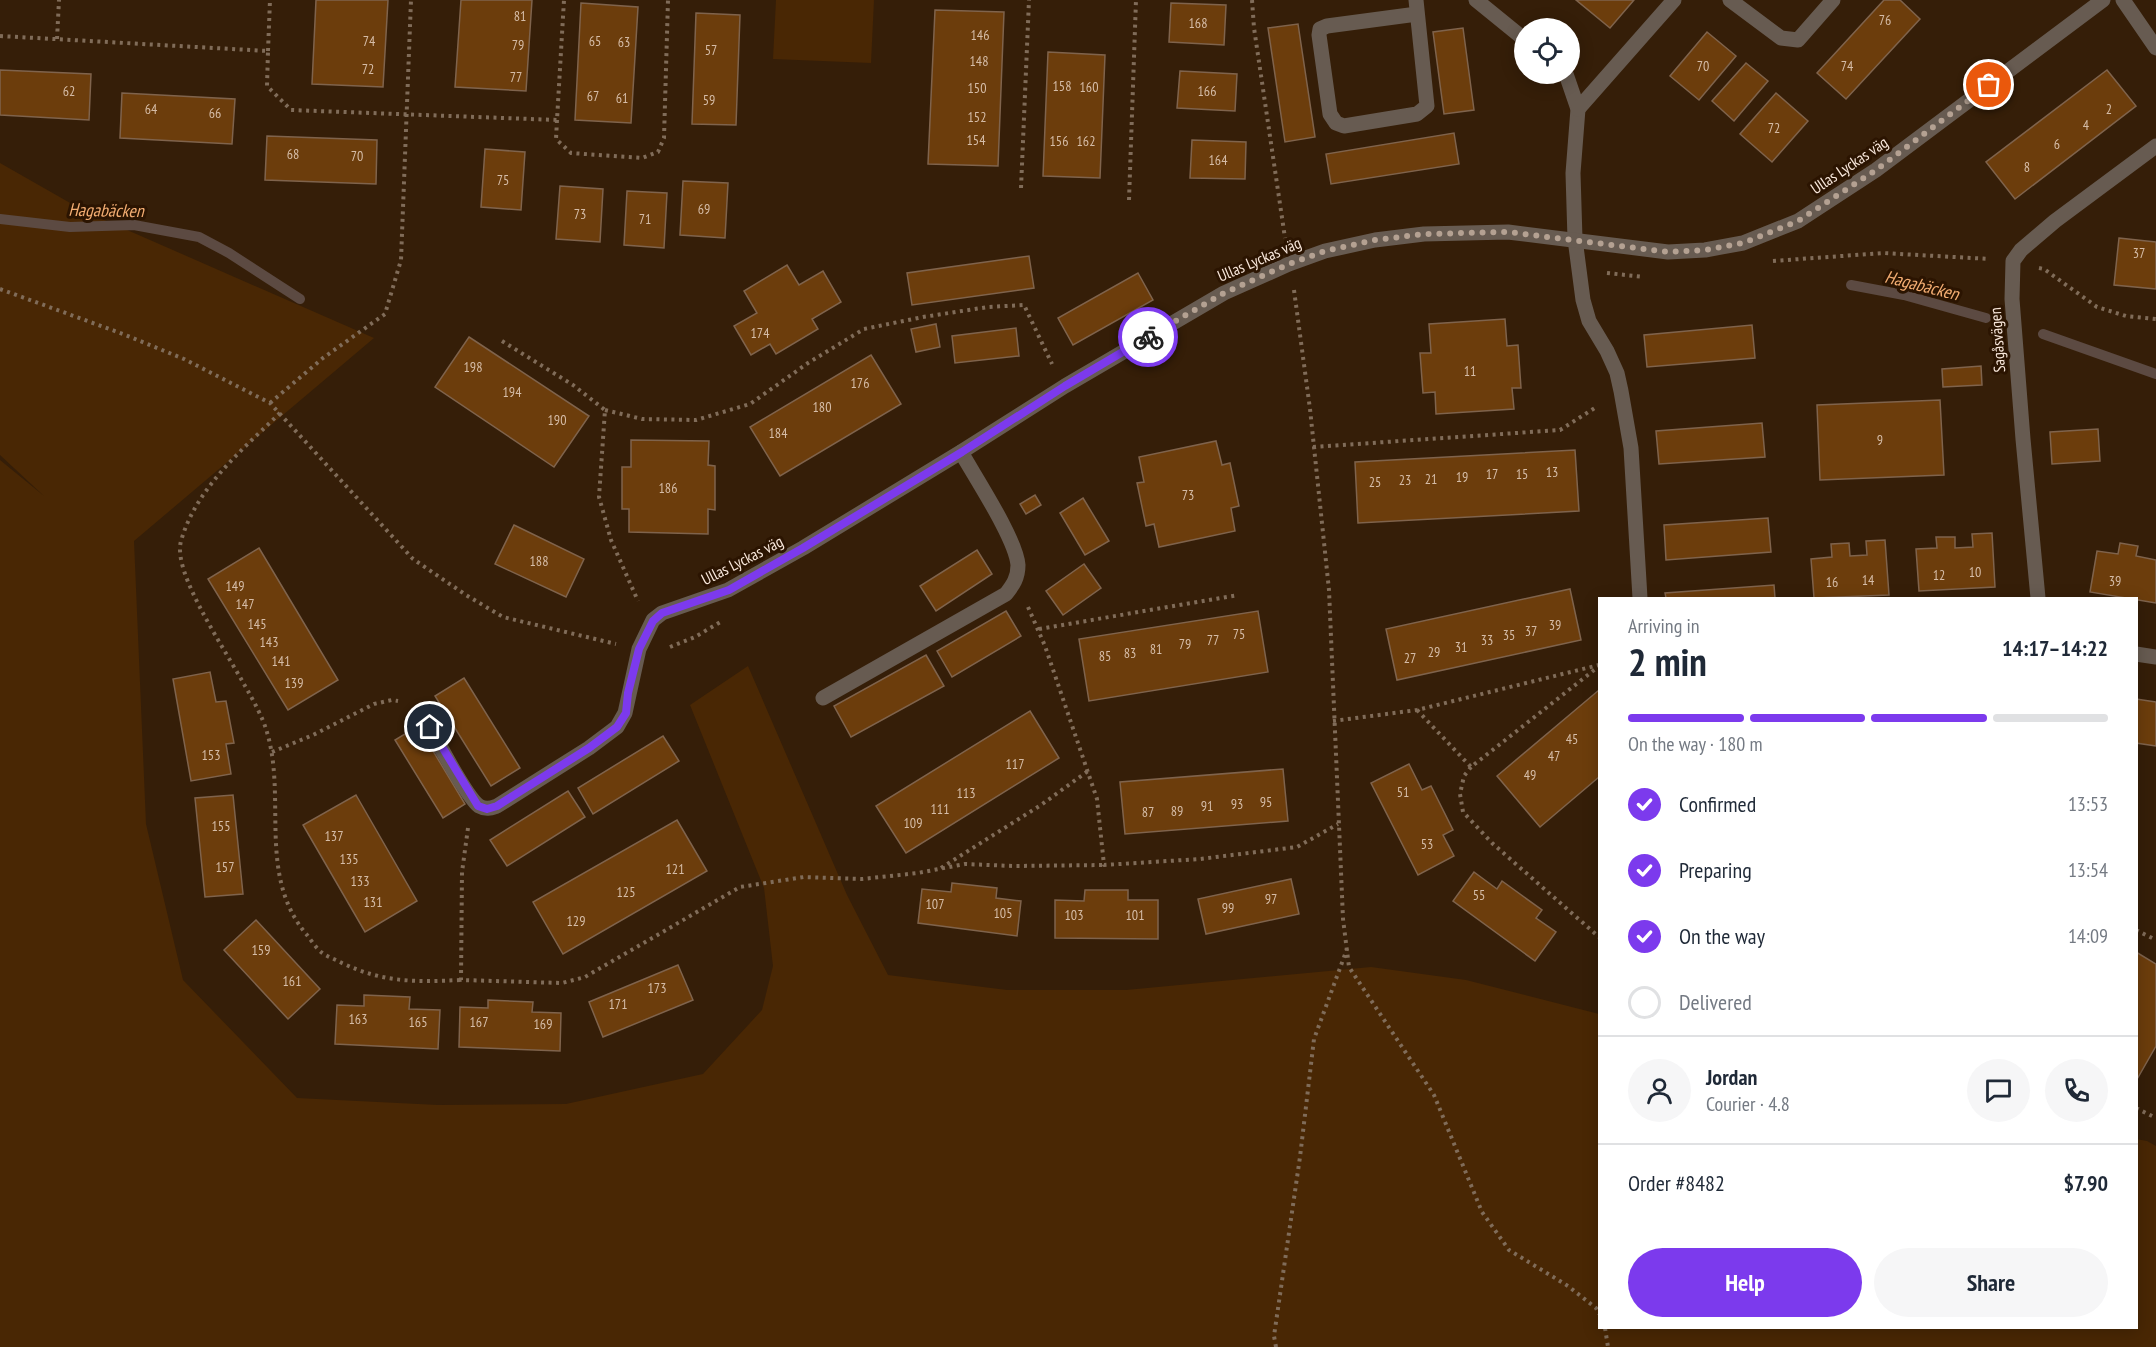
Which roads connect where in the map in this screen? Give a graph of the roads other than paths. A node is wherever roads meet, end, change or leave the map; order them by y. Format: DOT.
graph roads {
  1 [pos="1476,0"];
  2 [pos="1674,0"];
  3 [pos="1730,0"];
  4 [pos="1833,0"];
  5 [pos="2103,0"];
  6 [pos="2123,0"];
  7 [pos="1416,7"];
  8 [pos="1514,31"];
  9 [pos="2156,48"];
  10 [pos="1569,84"];
  11 [pos="1578,109"];
  12 [pos="2156,146"];
  13 [pos="1575,239"];
  14 [pos="962,452"];
  15 [pos="1640,597"];
  16 [pos="2038,597"];
  17 [pos="2138,654"];
  18 [pos="2156,657"];
  19 [pos="823,698"];
  20 [pos="421,711"];
  1 -- 8 [label="street"];
  2 -- 11 [label="street"];
  3 -- 4 [label="street"];
  5 -- 13 [label="street, Ullas Lyckas väg"];
  6 -- 9 [label="street"];
  7 -- 7 [label="street"];
  10 -- 11 [label="street"];
  11 -- 13 [label="street"];
  12 -- 16 [label="street, Sagåsvägen"];
  13 -- 14 [label="street, Ullas Lyckas väg"];
  13 -- 15 [label="street"];
  14 -- 19 [label="street"];
  14 -- 20 [label="street, Ullas Lyckas väg"];
  17 -- 18 [label="street"];
}
